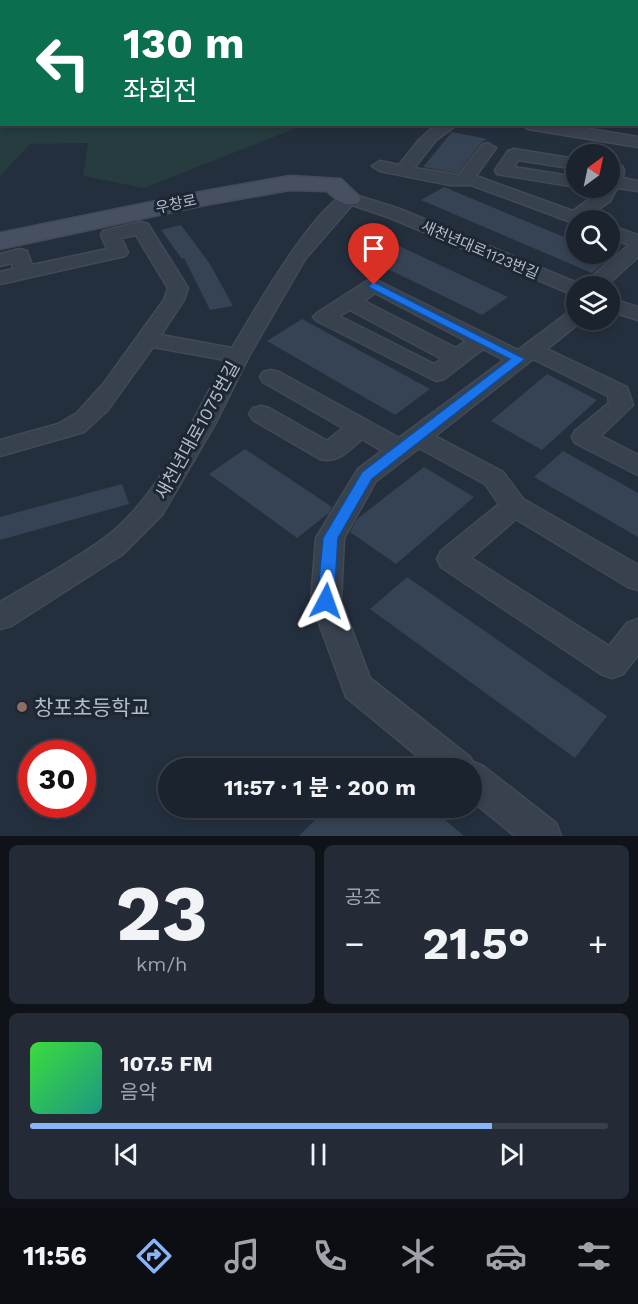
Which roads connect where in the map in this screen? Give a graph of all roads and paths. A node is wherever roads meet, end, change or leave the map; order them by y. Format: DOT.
graph roads {
  1 [pos="444,126"];
  2 [pos="540,126"];
  3 [pos="638,142"];
  4 [pos="488,148"];
  5 [pos="566,162"];
  6 [pos="380,166"];
  7 [pos="404,171"];
  8 [pos="464,180"];
  9 [pos="566,180"];
  10 [pos="620,183"];
  11 [pos="638,186"];
  12 [pos="349,198"];
  13 [pos="603,198"];
  14 [pos="589,210"];
  15 [pos="566,215"];
  16 [pos="620,235"];
  17 [pos="0,241"];
  18 [pos="638,242"];
  19 [pos="638,247"];
  20 [pos="0,260"];
  21 [pos="24,272"];
  22 [pos="607,276"];
  23 [pos="0,278"];
  24 [pos="566,286"];
  25 [pos="349,301"];
  26 [pos="620,308"];
  27 [pos="638,314"];
  28 [pos="566,323"];
  29 [pos="146,339"];
  30 [pos="481,340"];
  31 [pos="525,354"];
  32 [pos="238,356"];
  33 [pos="455,357"];
  34 [pos="271,377"];
  35 [pos="629,409"];
  36 [pos="261,414"];
  37 [pos="361,428"];
  38 [pos="409,443"];
  39 [pos="0,448"];
  40 [pos="638,466"];
  41 [pos="514,506"];
  42 [pos="638,579"];
  43 [pos="0,618"];
  44 [pos="638,632"];
  45 [pos="446,758"];
  46 [pos="482,787"];
  47 [pos="543,836"];
  1 -- 7 [label="street"];
  2 -- 3 [label="street"];
  4 -- 8 [label="street"];
  5 -- 9 [label="street"];
  6 -- 7 [label="street"];
  7 -- 8 [label="street"];
  8 -- 15 [label="street"];
  10 -- 11 [label="street"];
  12 -- 17 [label="main road, 우창로"];
  12 -- 24 [label="street, 새천년대로1123번길"];
  12 -- 32 [label="street, 새천년대로1075번길"];
  13 -- 14 [label="street"];
  16 -- 18 [label="street"];
  19 -- 22 [label="street"];
  20 -- 21 [label="street"];
  21 -- 23 [label="street"];
  21 -- 29 [label="street"];
  25 -- 30 [label="street"];
  25 -- 30 [label="street"];
  25 -- 33 [label="street"];
  26 -- 27 [label="street"];
  28 -- 31 [label="street"];
  29 -- 32 [label="street"];
  29 -- 39 [label="street"];
  30 -- 31 [label="street"];
  31 -- 35 [label="street"];
  31 -- 38 [label="street"];
  32 -- 43 [label="street, 새천년대로1075번길"];
  34 -- 37 [label="street"];
  35 -- 40 [label="street"];
  36 -- 37 [label="street"];
  37 -- 38 [label="street"];
  38 -- 41 [label="street"];
  38 -- 45 [label="street"];
  41 -- 42 [label="street"];
  41 -- 44 [label="street"];
  46 -- 47 [label="street"];
}
